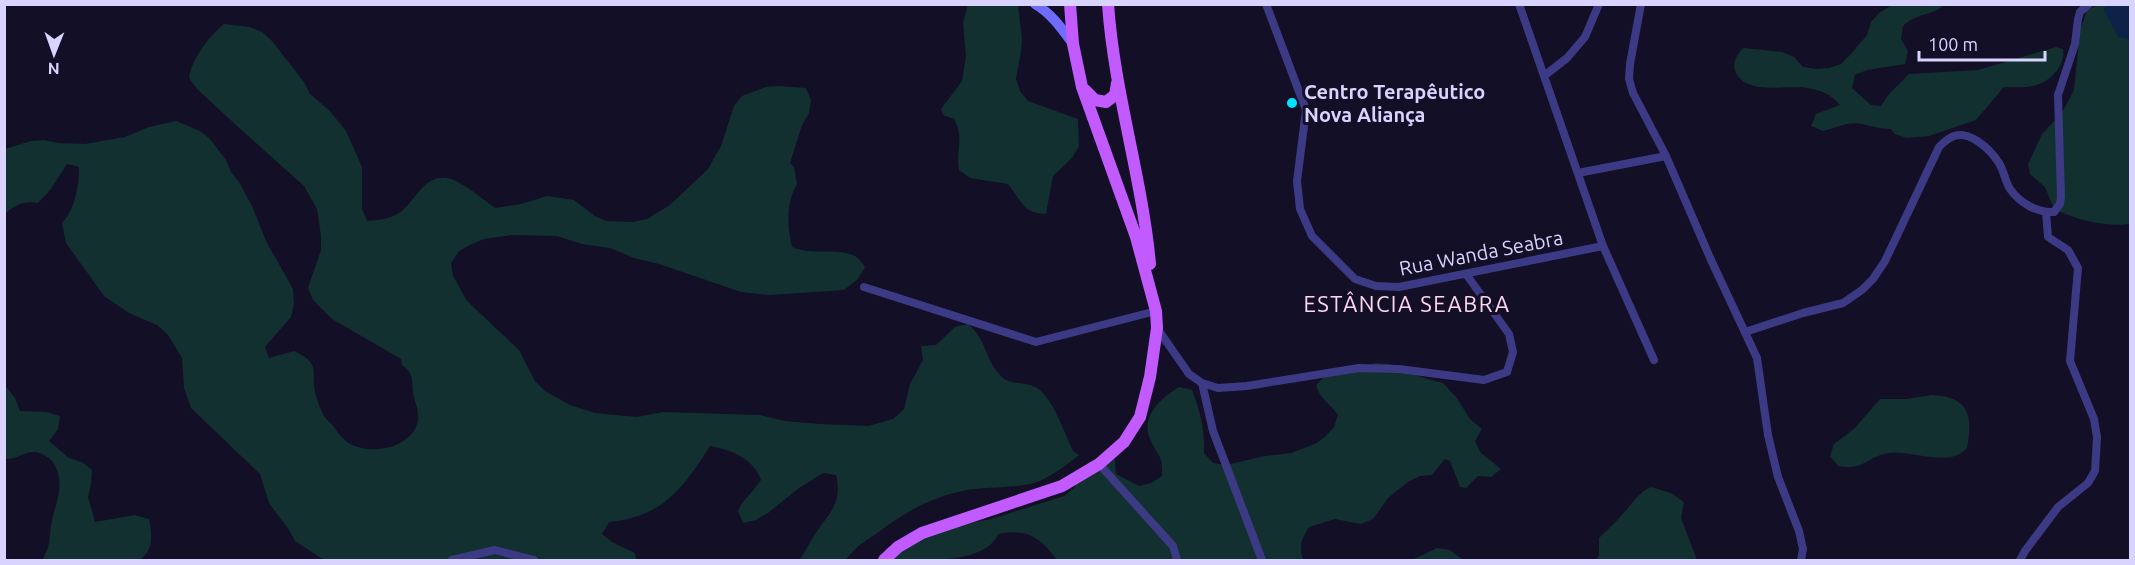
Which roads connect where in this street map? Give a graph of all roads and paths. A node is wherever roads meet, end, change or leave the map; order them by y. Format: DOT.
graph roads {
  1 [pos="1035,4"];
  2 [pos="1070,4"];
  3 [pos="1108,4"];
  4 [pos="1266,4"];
  5 [pos="1519,4"];
  6 [pos="1599,4"];
  7 [pos="1641,4"];
  8 [pos="2089,4"];
  9 [pos="1073,44"];
  10 [pos="1544,76"];
  11 [pos="1118,78"];
  12 [pos="1082,87"];
  13 [pos="1666,156"];
  14 [pos="1578,173"];
  15 [pos="2046,212"];
  16 [pos="1603,246"];
  17 [pos="1466,274"];
  18 [pos="864,287"];
  19 [pos="1152,292"];
  20 [pos="1156,311"];
  21 [pos="1157,328"];
  22 [pos="1745,332"];
  23 [pos="1654,360"];
  24 [pos="1202,383"];
  25 [pos="1099,464"];
  26 [pos="452,561"];
  27 [pos="534,561"];
  28 [pos="884,561"];
  29 [pos="1177,561"];
  30 [pos="1262,561"];
  31 [pos="1801,561"];
  32 [pos="2020,561"];
  1 -- 9 [label="main road"];
  2 -- 9 [label="main road"];
  3 -- 11 [label="main road"];
  4 -- 17 [label="street, Rua Wanda Seabra"];
  5 -- 10 [label="street"];
  6 -- 10 [label="street"];
  7 -- 13 [label="street"];
  8 -- 15 [label="street"];
  9 -- 12 [label="main road"];
  10 -- 14 [label="street"];
  11 -- 12 [label="main road"];
  11 -- 19 [label="main road"];
  12 -- 19 [label="main road"];
  13 -- 14 [label="street"];
  13 -- 22 [label="street"];
  14 -- 16 [label="street"];
  15 -- 22 [label="street"];
  15 -- 32 [label="street"];
  16 -- 17 [label="street, Rua Wanda Seabra"];
  16 -- 23 [label="street"];
  17 -- 24 [label="street"];
  18 -- 20 [label="street"];
  19 -- 20 [label="main road"];
  20 -- 21 [label="main road"];
  21 -- 24 [label="street"];
  21 -- 25 [label="main road"];
  22 -- 31 [label="street"];
  24 -- 30 [label="street"];
  25 -- 28 [label="main road"];
  25 -- 29 [label="street"];
  26 -- 27 [label="street"];
}
